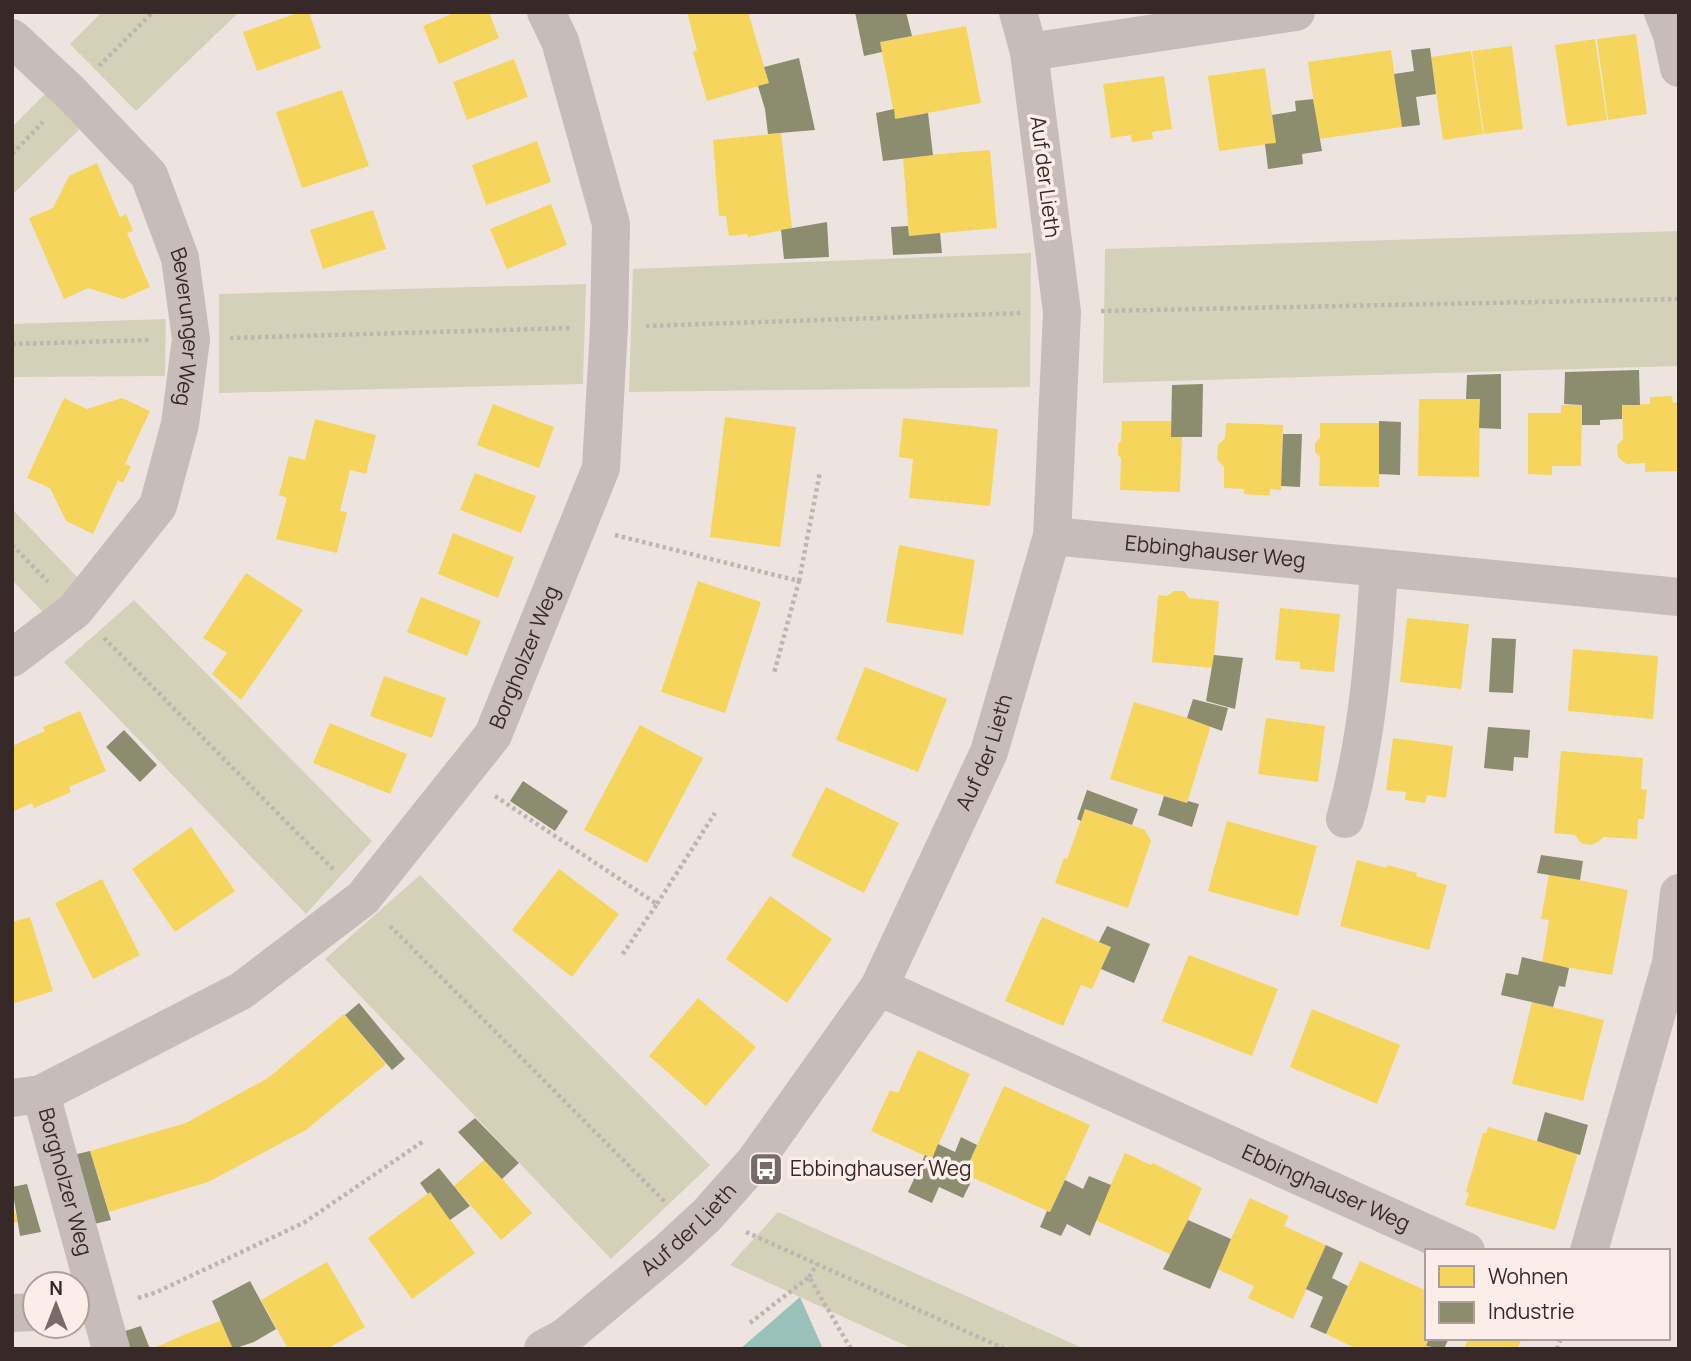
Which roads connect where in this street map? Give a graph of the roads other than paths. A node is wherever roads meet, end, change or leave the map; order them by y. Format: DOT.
graph roads {
  1 [pos="547,12"];
  2 [pos="1018,12"];
  3 [pos="1296,12"];
  4 [pos="1663,12"];
  5 [pos="12,38"];
  6 [pos="1029,52"];
  7 [pos="1679,68"];
  8 [pos="1052,536"];
  9 [pos="1379,568"];
  10 [pos="1679,597"];
  11 [pos="12,658"];
  12 [pos="1345,818"];
  13 [pos="1679,893"];
  14 [pos="879,987"];
  15 [pos="26,1096"];
  16 [pos="1462,1249"];
  17 [pos="1590,1249"];
  18 [pos="77,1270"];
  19 [pos="91,1313"];
  20 [pos="111,1349"];
  21 [pos="543,1349"];
  1 -- 15 [label="street, Borgholzer Weg"];
  2 -- 6 [label="street, Auf der Lieth"];
  3 -- 6 [label="street"];
  4 -- 7 [label="street"];
  5 -- 11 [label="street, Beverunger Weg"];
  6 -- 8 [label="street, Auf der Lieth"];
  8 -- 9 [label="street, Ebbinghauser Weg"];
  8 -- 14 [label="street, Auf der Lieth"];
  9 -- 10 [label="street, Ebbinghauser Weg"];
  9 -- 12 [label="street"];
  13 -- 17 [label="street"];
  14 -- 16 [label="street, Ebbinghauser Weg"];
  14 -- 21 [label="street, Auf der Lieth"];
  15 -- 18 [label="street, Borgholzer Weg"];
  19 -- 20 [label="street, Borgholzer Weg"];
}
